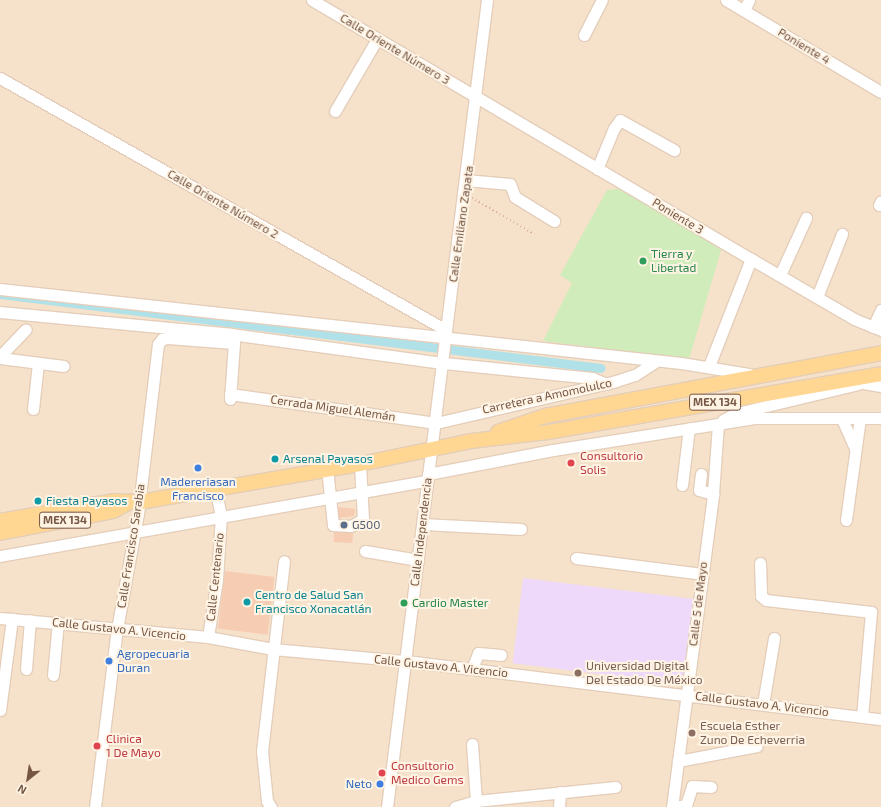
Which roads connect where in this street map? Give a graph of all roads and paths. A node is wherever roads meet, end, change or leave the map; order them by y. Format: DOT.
graph roads {
  1 [pos="312,0"];
  2 [pos="488,0"];
  3 [pos="602,0"];
  4 [pos="726,0"];
  5 [pos="749,0"];
  6 [pos="744,10"];
  7 [pos="584,35"];
  8 [pos="377,39"];
  9 [pos="0,78"];
  10 [pos="881,92"];
  11 [pos="477,98"];
  12 [pos="335,111"];
  13 [pos="674,150"];
  14 [pos="597,169"];
  15 [pos="466,180"];
  16 [pos="464,194"];
  17 [pos="806,218"];
  18 [pos="554,221"];
  19 [pos="534,234"];
  20 [pos="842,234"];
  21 [pos="751,259"];
  22 [pos="780,275"];
  23 [pos="0,289"];
  24 [pos="817,297"];
  25 [pos="881,310"];
  26 [pos="0,312"];
  27 [pos="877,328"];
  28 [pos="26,329"];
  29 [pos="232,338"];
  30 [pos="446,346"];
  31 [pos="881,353"];
  32 [pos="0,357"];
  33 [pos="654,362"];
  34 [pos="38,363"];
  35 [pos="63,366"];
  36 [pos="709,366"];
  37 [pos="759,374"];
  38 [pos="881,374"];
  39 [pos="881,377"];
  40 [pos="841,379"];
  41 [pos="862,383"];
  42 [pos="607,384"];
  43 [pos="881,386"];
  44 [pos="32,409"];
  45 [pos="860,418"];
  46 [pos="881,418"];
  47 [pos="842,419"];
  48 [pos="436,423"];
  49 [pos="718,424"];
  50 [pos="689,428"];
  51 [pos="471,441"];
  52 [pos="432,448"];
  53 [pos="855,448"];
  54 [pos="360,464"];
  55 [pos="327,468"];
  56 [pos="701,474"];
  57 [pos="427,478"];
  58 [pos="682,486"];
  59 [pos="215,488"];
  60 [pos="362,492"];
  61 [pos="713,494"];
  62 [pos="330,498"];
  63 [pos="134,503"];
  64 [pos="221,516"];
  65 [pos="846,520"];
  66 [pos="0,521"];
  67 [pos="422,524"];
  68 [pos="521,529"];
  69 [pos="135,531"];
  70 [pos="0,533"];
  71 [pos="365,551"];
  72 [pos="0,556"];
  73 [pos="576,558"];
  74 [pos="418,560"];
  75 [pos="284,561"];
  76 [pos="760,563"];
  77 [pos="702,574"];
  78 [pos="0,618"];
  79 [pos="12,619"];
  80 [pos="30,620"];
  81 [pos="58,622"];
  82 [pos="117,629"];
  83 [pos="208,637"];
  84 [pos="774,638"];
  85 [pos="273,649"];
  86 [pos="501,655"];
  87 [pos="406,661"];
  88 [pos="26,669"];
  89 [pos="472,669"];
  90 [pos="53,674"];
  91 [pos="686,695"];
  92 [pos="763,704"];
  93 [pos="0,710"];
  94 [pos="862,717"];
  95 [pos="881,719"];
  96 [pos="472,744"];
  97 [pos="757,746"];
  98 [pos="678,761"];
  99 [pos="615,787"];
  100 [pos="711,787"];
  101 [pos="560,792"];
  102 [pos="476,801"];
  103 [pos="95,807"];
  104 [pos="271,807"];
  105 [pos="387,807"];
  106 [pos="455,807"];
  107 [pos="559,807"];
  108 [pos="673,807"];
  1 -- 8 [label="street, Calle Oriente Número 3"];
  2 -- 11 [label="street, Calle Emiliano Zapata"];
  3 -- 7 [label="street"];
  4 -- 6 [label="street, Poniente 4"];
  5 -- 6 [label="street"];
  6 -- 10 [label="street, Poniente 4"];
  8 -- 11 [label="street, Calle Oriente Número 3"];
  8 -- 12 [label="street"];
  9 -- 30 [label="street, Calle Oriente Número 2"];
  11 -- 14 [label="street, Poniente 3"];
  11 -- 15 [label="street, Calle Emiliano Zapata"];
  13 -- 14 [label="street"];
  14 -- 21 [label="street, Poniente 3"];
  15 -- 16 [label="street, Calle Emiliano Zapata"];
  15 -- 18 [label="street"];
  16 -- 19 [label="path"];
  16 -- 30 [label="street, Calle Emiliano Zapata"];
  17 -- 22 [label="street"];
  20 -- 24 [label="street"];
  21 -- 22 [label="street, Poniente 3"];
  21 -- 36 [label="street"];
  22 -- 24 [label="street, Poniente 3"];
  23 -- 30 [label="street"];
  24 -- 27 [label="street, Poniente 3"];
  25 -- 27 [label="street"];
  26 -- 29 [label="street"];
  28 -- 32 [label="street"];
  29 -- 30 [label="street"];
  29 -- 48 [label="street, Cerrada Miguel Alemán"];
  29 -- 63 [label="street, Calle Francisco Sarabia"];
  30 -- 33 [label="street"];
  30 -- 42 [label="street"];
  30 -- 48 [label="street, Calle Emiliano Zapata"];
  31 -- 37 [label="main road, MEX 134"];
  32 -- 34 [label="street"];
  33 -- 36 [label="street"];
  33 -- 42 [label="street, Carretera a Amomolulco"];
  34 -- 35 [label="street"];
  34 -- 44 [label="street"];
  36 -- 37 [label="street"];
  37 -- 51 [label="main road, MEX 134"];
  38 -- 40 [label="main road, MEX 134"];
  39 -- 41 [label="street"];
  40 -- 41 [label="street"];
  40 -- 51 [label="main road, MEX 134"];
  41 -- 43 [label="street"];
  41 -- 49 [label="street"];
  42 -- 48 [label="street, Carretera a Amomolulco"];
  45 -- 46 [label="street"];
  45 -- 47 [label="street"];
  45 -- 53 [label="street"];
  47 -- 49 [label="street"];
  47 -- 53 [label="street"];
  48 -- 52 [label="street, Calle Emiliano Zapata"];
  49 -- 50 [label="street"];
  49 -- 61 [label="street, Calle 5 de Mayo"];
  50 -- 57 [label="street"];
  50 -- 58 [label="street"];
  51 -- 52 [label="main road, MEX 134"];
  52 -- 54 [label="main road, MEX 134"];
  52 -- 57 [label="street, Calle Independencia"];
  53 -- 65 [label="street"];
  54 -- 55 [label="main road, MEX 134"];
  54 -- 60 [label="street"];
  55 -- 59 [label="main road, MEX 134"];
  55 -- 62 [label="street"];
  56 -- 61 [label="street"];
  57 -- 60 [label="street"];
  57 -- 67 [label="street, Calle Independencia"];
  59 -- 63 [label="main road, MEX 134"];
  59 -- 64 [label="street, Calle Centenario"];
  60 -- 62 [label="street"];
  60 -- 62 [label="street"];
  61 -- 77 [label="street, Calle 5 de Mayo"];
  62 -- 64 [label="street"];
  63 -- 66 [label="main road, MEX 134"];
  63 -- 69 [label="street, Calle Francisco Sarabia"];
  63 -- 70 [label="main road, MEX 134"];
  64 -- 69 [label="street"];
  64 -- 83 [label="street, Calle Centenario"];
  67 -- 68 [label="street"];
  67 -- 74 [label="street, Calle Independencia"];
  69 -- 72 [label="street"];
  69 -- 82 [label="street, Calle Francisco Sarabia"];
  71 -- 74 [label="street"];
  73 -- 77 [label="street"];
  74 -- 87 [label="street, Calle Independencia"];
  75 -- 85 [label="street"];
  76 -- 94 [label="street"];
  77 -- 91 [label="street, Calle 5 de Mayo"];
  78 -- 79 [label="street, Calle Gustavo A. Vicencio"];
  79 -- 80 [label="street, Calle Gustavo A. Vicencio"];
  79 -- 93 [label="street"];
  80 -- 81 [label="street, Calle Gustavo A. Vicencio"];
  80 -- 88 [label="street"];
  81 -- 82 [label="street, Calle Gustavo A. Vicencio"];
  81 -- 90 [label="street"];
  82 -- 83 [label="street, Calle Gustavo A. Vicencio"];
  82 -- 103 [label="street, Calle Francisco Sarabia"];
  83 -- 85 [label="street, Calle Gustavo A. Vicencio"];
  84 -- 92 [label="street"];
  85 -- 87 [label="street, Calle Gustavo A. Vicencio"];
  85 -- 104 [label="street"];
  86 -- 89 [label="street"];
  87 -- 89 [label="street, Calle Gustavo A. Vicencio"];
  87 -- 105 [label="street, Calle Independencia"];
  89 -- 91 [label="street, Calle Gustavo A. Vicencio"];
  91 -- 92 [label="street, Calle Gustavo A. Vicencio"];
  91 -- 98 [label="street, Calle 5 de Mayo"];
  92 -- 94 [label="street, Calle Gustavo A. Vicencio"];
  94 -- 95 [label="street, Calle Gustavo A. Vicencio"];
  96 -- 102 [label="street"];
  97 -- 98 [label="street"];
  98 -- 108 [label="street, Calle 5 de Mayo"];
  99 -- 101 [label="street"];
  100 -- 108 [label="street"];
  101 -- 102 [label="street"];
  101 -- 107 [label="street"];
  102 -- 106 [label="street"];
}
